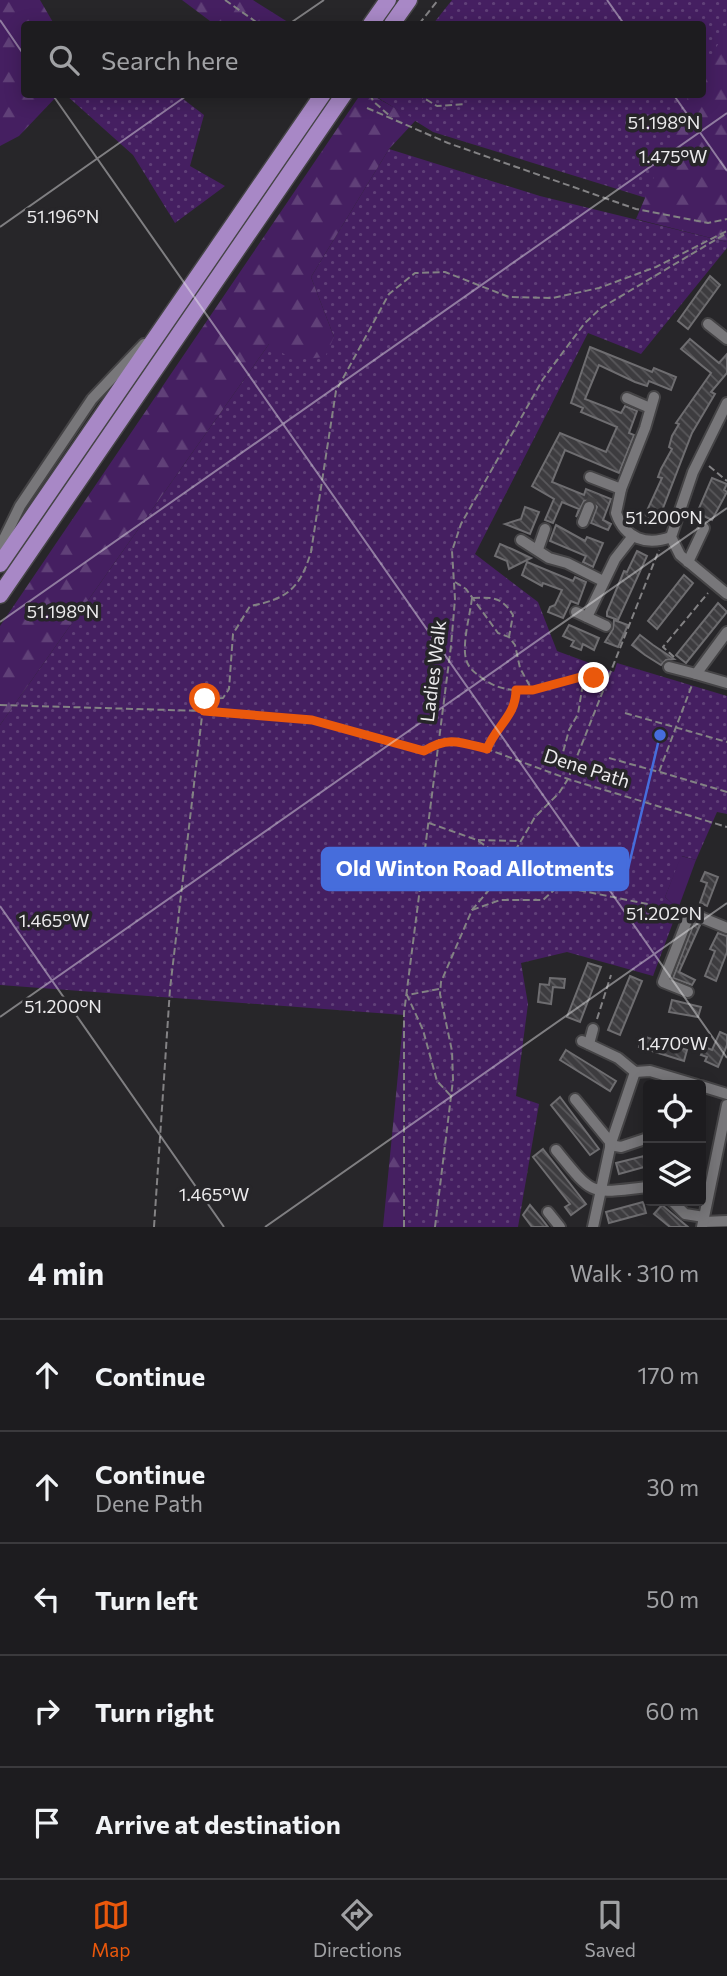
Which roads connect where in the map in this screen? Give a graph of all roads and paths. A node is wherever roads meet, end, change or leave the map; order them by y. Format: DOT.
graph roads {
  1 [pos="225,0"];
  2 [pos="388,0"];
  3 [pos="409,0"];
  4 [pos="438,0"];
  5 [pos="255,21"];
  6 [pos="373,21"];
  7 [pos="394,21"];
  8 [pos="421,21"];
  9 [pos="320,98"];
  10 [pos="341,98"];
  11 [pos="372,98"];
  12 [pos="425,98"];
  13 [pos="465,104"];
  14 [pos="367,108"];
  15 [pos="394,120"];
  16 [pos="727,219"];
  17 [pos="727,232"];
  18 [pos="173,313"];
  19 [pos="708,324"];
  20 [pos="727,339"];
  21 [pos="627,398"];
  22 [pos="727,403"];
  23 [pos="699,458"];
  24 [pos="727,481"];
  25 [pos="621,489"];
  26 [pos="594,493"];
  27 [pos="589,506"];
  28 [pos="583,522"];
  29 [pos="704,528"];
  30 [pos="545,529"];
  31 [pos="633,536"];
  32 [pos="667,538"];
  33 [pos="521,540"];
  34 [pos="0,547"];
  35 [pos="538,549"];
  36 [pos="688,562"];
  37 [pos="0,564"];
  38 [pos="603,581"];
  39 [pos="454,582"];
  40 [pos="715,584"];
  41 [pos="2,593"];
  42 [pos="727,594"];
  43 [pos="472,598"];
  44 [pos="606,626"];
  45 [pos="727,632"];
  46 [pos="509,637"];
  47 [pos="669,667"];
  48 [pos="701,675"];
  49 [pos="584,676"];
  50 [pos="727,683"];
  51 [pos="516,690"];
  52 [pos="533,690"];
  53 [pos="601,697"];
  54 [pos="0,705"];
  55 [pos="204,711"];
  56 [pos="625,713"];
  57 [pos="676,727"];
  58 [pos="439,741"];
  59 [pos="727,743"];
  60 [pos="487,749"];
  61 [pos="609,758"];
  62 [pos="571,770"];
  63 [pos="659,772"];
  64 [pos="568,779"];
  65 [pos="727,792"];
  66 [pos="428,822"];
  67 [pos="727,827"];
  68 [pos="477,840"];
  69 [pos="520,841"];
  70 [pos="508,859"];
  71 [pos="555,889"];
  72 [pos="471,910"];
  73 [pos="690,913"];
  74 [pos="727,928"];
  75 [pos="611,975"];
  76 [pos="441,989"];
  77 [pos="688,992"];
  78 [pos="407,995"];
  79 [pos="593,1030"];
  80 [pos="635,1072"];
  81 [pos="679,1080"];
  82 [pos="706,1088"];
  83 [pos="727,1096"];
  84 [pos="452,1097"];
  85 [pos="575,1099"];
  86 [pos="643,1140"];
  87 [pos="610,1144"];
  88 [pos="556,1150"];
  89 [pos="710,1167"];
  90 [pos="726,1170"];
  91 [pos="643,1188"];
  92 [pos="600,1191"];
  93 [pos="677,1206"];
  94 [pos="548,1212"];
  95 [pos="727,1221"];
  96 [pos="703,1222"];
  97 [pos="154,1227"];
  98 [pos="404,1227"];
  99 [pos="435,1227"];
  100 [pos="560,1227"];
  101 [pos="593,1227"];
  1 -- 5 [label="path"];
  2 -- 6 [label="highway"];
  3 -- 7 [label="highway"];
  4 -- 8 [label="path"];
  9 -- 18 [label="highway"];
  10 -- 41 [label="highway"];
  11 -- 15 [label="path"];
  12 -- 13 [label="path"];
  14 -- 15 [label="path"];
  15 -- 16 [label="path"];
  17 -- 39 [label="path, Ladies Walk"];
  17 -- 55 [label="path"];
  18 -- 34 [label="street"];
  18 -- 37 [label="highway"];
  19 -- 20 [label="street"];
  21 -- 25 [label="street"];
  22 -- 23 [label="street"];
  23 -- 24 [label="path"];
  23 -- 32 [label="street"];
  25 -- 26 [label="street"];
  25 -- 31 [label="street"];
  27 -- 28 [label="street"];
  29 -- 36 [label="street"];
  30 -- 35 [label="street"];
  31 -- 32 [label="street"];
  31 -- 38 [label="street"];
  32 -- 36 [label="street"];
  32 -- 53 [label="path"];
  33 -- 35 [label="street"];
  35 -- 38 [label="street"];
  36 -- 40 [label="street"];
  38 -- 44 [label="street"];
  39 -- 43 [label="path"];
  39 -- 58 [label="path, Ladies Walk"];
  40 -- 42 [label="street"];
  40 -- 47 [label="path"];
  43 -- 46 [label="path"];
  43 -- 46 [label="path"];
  43 -- 51 [label="path"];
  45 -- 48 [label="street"];
  46 -- 52 [label="path"];
  47 -- 48 [label="street"];
  48 -- 50 [label="street"];
  48 -- 57 [label="path"];
  49 -- 52 [label="path"];
  49 -- 53 [label="path"];
  49 -- 62 [label="path"];
  51 -- 52 [label="path"];
  51 -- 60 [label="path"];
  53 -- 62 [label="path"];
  54 -- 55 [label="path, Dene Path"];
  55 -- 58 [label="path, Dene Path"];
  55 -- 97 [label="path"];
  56 -- 57 [label="path"];
  57 -- 59 [label="path"];
  57 -- 63 [label="path"];
  58 -- 60 [label="path, Dene Path"];
  58 -- 66 [label="path, Ladies Walk"];
  60 -- 64 [label="path, Dene Path"];
  61 -- 63 [label="path"];
  62 -- 64 [label="path"];
  63 -- 65 [label="path"];
  64 -- 67 [label="path, Dene Path"];
  64 -- 69 [label="path"];
  66 -- 68 [label="path"];
  66 -- 78 [label="path, Ladies Walk"];
  68 -- 69 [label="path"];
  68 -- 70 [label="path"];
  69 -- 70 [label="path"];
  70 -- 71 [label="path"];
  70 -- 72 [label="path"];
  71 -- 72 [label="path"];
  71 -- 73 [label="path"];
  72 -- 76 [label="path"];
  73 -- 74 [label="street"];
  73 -- 77 [label="street"];
  75 -- 79 [label="path"];
  76 -- 78 [label="path"];
  76 -- 84 [label="path"];
  78 -- 84 [label="path"];
  78 -- 98 [label="path, Ladies Walk"];
  79 -- 80 [label="street"];
  80 -- 81 [label="street"];
  80 -- 87 [label="street"];
  82 -- 83 [label="street"];
  83 -- 89 [label="street"];
  84 -- 99 [label="path"];
  85 -- 87 [label="street"];
  86 -- 87 [label="street"];
  87 -- 92 [label="street"];
  88 -- 92 [label="street"];
  89 -- 90 [label="street"];
  89 -- 96 [label="street"];
  91 -- 92 [label="street"];
  92 -- 101 [label="street"];
  93 -- 96 [label="street"];
  94 -- 100 [label="street"];
  95 -- 96 [label="street"];
}
